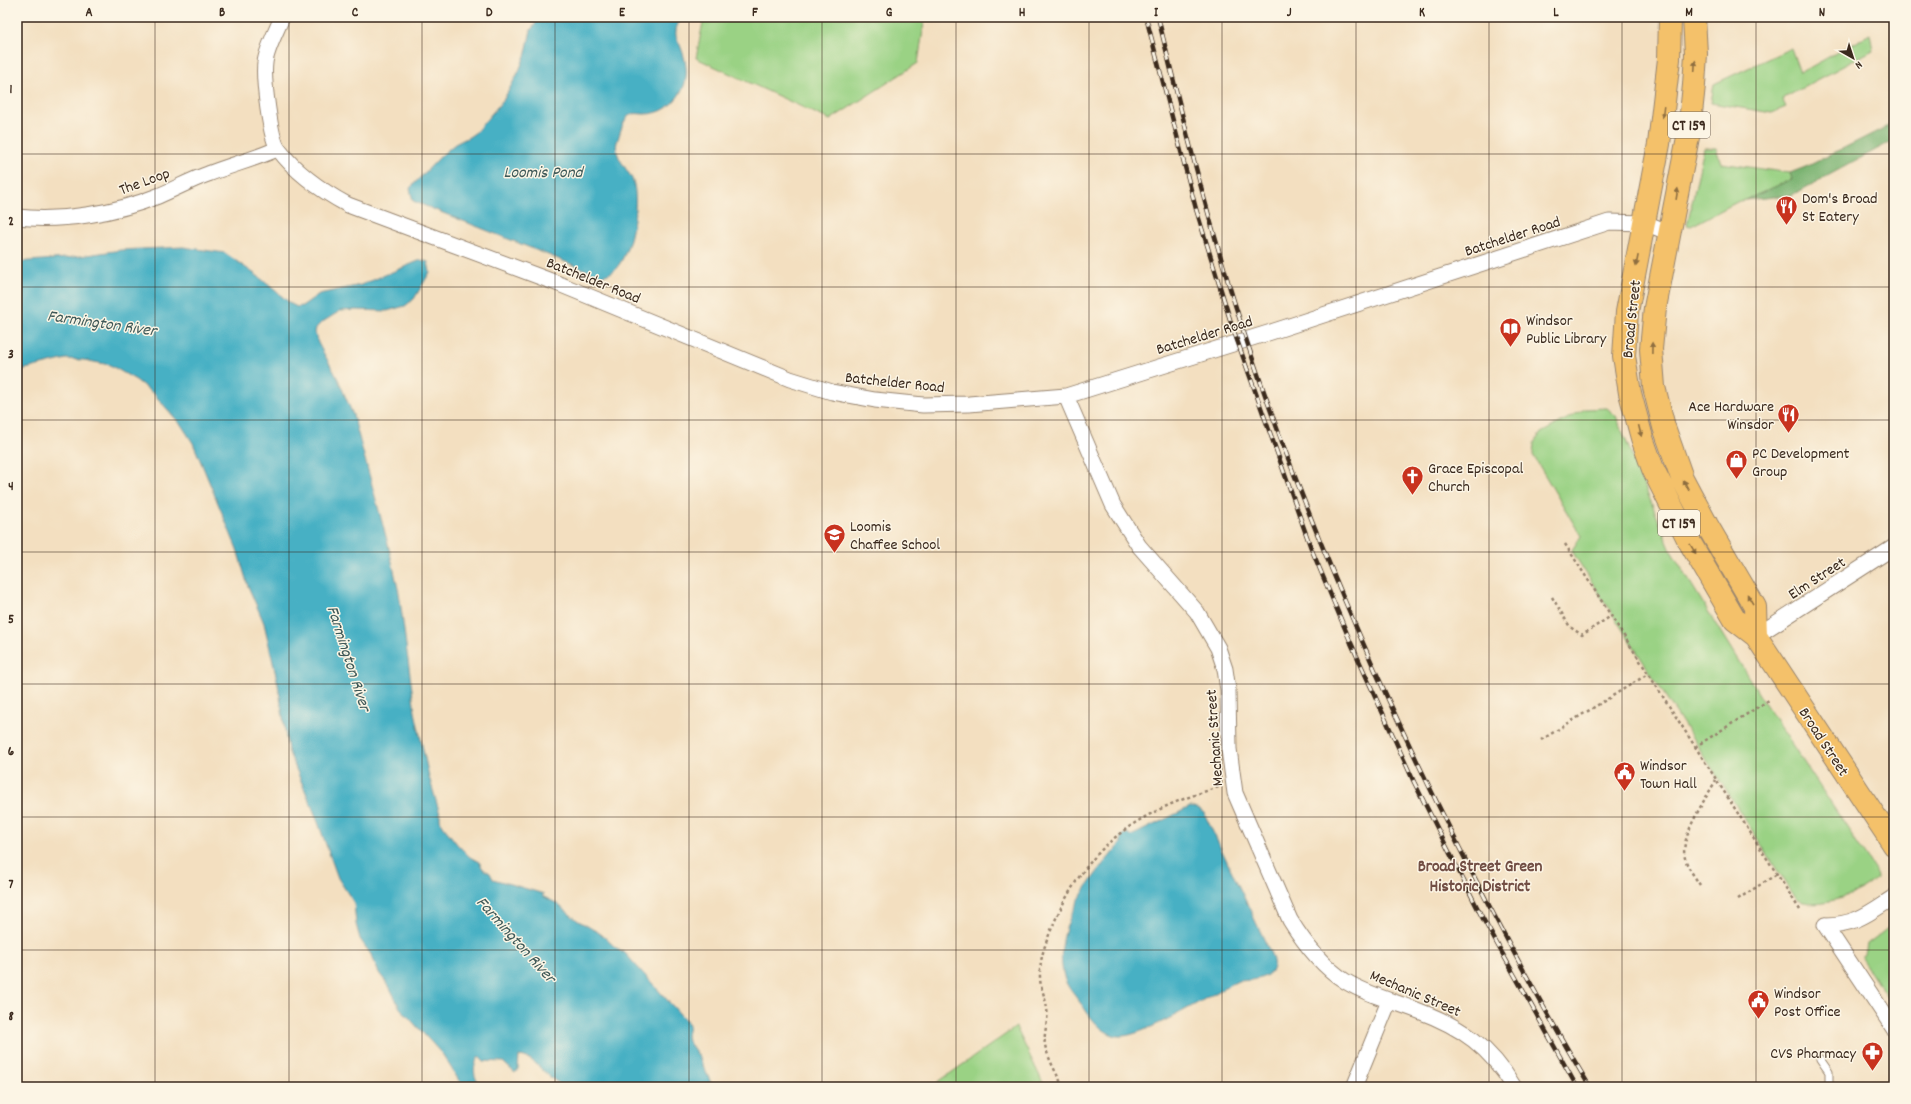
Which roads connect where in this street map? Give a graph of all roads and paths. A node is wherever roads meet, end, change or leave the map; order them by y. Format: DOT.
graph roads {
  1 [pos="282,17"];
  2 [pos="1670,17"];
  3 [pos="1694,17"];
  4 [pos="278,149"];
  5 [pos="17,217"];
  6 [pos="1645,223"];
  7 [pos="1670,233"];
  8 [pos="1654,387"];
  9 [pos="1630,393"];
  10 [pos="1066,396"];
  11 [pos="1673,456"];
  12 [pos="1653,469"];
  13 [pos="1565,544"];
  14 [pos="1894,547"];
  15 [pos="1552,597"];
  16 [pos="1611,616"];
  17 [pos="1756,636"];
  18 [pos="1648,674"];
  19 [pos="1768,700"];
  20 [pos="1542,740"];
  21 [pos="1695,747"];
  22 [pos="1716,780"];
  23 [pos="1233,783"];
  24 [pos="1894,845"];
  25 [pos="1777,874"];
  26 [pos="1700,885"];
  27 [pos="1894,897"];
  28 [pos="1738,899"];
  29 [pos="1800,910"];
  30 [pos="1389,1001"];
  31 [pos="1894,1029"];
  32 [pos="1820,1059"];
  33 [pos="1063,1087"];
  34 [pos="1354,1087"];
  35 [pos="1514,1087"];
  36 [pos="1828,1087"];
  1 -- 4 [label="street"];
  2 -- 6 [label="main road, Broad Street / CT 159, one-way"];
  7 -- 3 [label="main road, Broad Street / CT 159, one-way"];
  4 -- 5 [label="street, The Loop"];
  4 -- 10 [label="street, Batchelder Road"];
  6 -- 7 [label="street, Batchelder Road"];
  6 -- 9 [label="main road, Broad Street / CT 159, one-way"];
  6 -- 10 [label="street, Batchelder Road"];
  8 -- 7 [label="main road, Broad Street / CT 159, one-way"];
  8 -- 9 [label="main road"];
  8 -- 11 [label="main road, Broad Street / CT 159"];
  9 -- 12 [label="main road, Broad Street / CT 159, one-way"];
  10 -- 23 [label="street, Mechanic Street"];
  11 -- 12 [label="main road"];
  17 -- 11 [label="main road, Broad Street / CT 159, one-way"];
  12 -- 17 [label="main road, Broad Street / CT 159, one-way"];
  13 -- 16 [label="path"];
  14 -- 17 [label="street, Elm Street"];
  15 -- 16 [label="path"];
  16 -- 18 [label="path"];
  17 -- 24 [label="main road, Broad Street / CT 159"];
  18 -- 20 [label="path"];
  18 -- 21 [label="path"];
  19 -- 21 [label="path"];
  21 -- 22 [label="path"];
  22 -- 25 [label="path"];
  22 -- 26 [label="path"];
  23 -- 30 [label="street, Mechanic Street"];
  23 -- 33 [label="path"];
  25 -- 28 [label="path"];
  25 -- 29 [label="path"];
  27 -- 31 [label="street"];
  30 -- 34 [label="street"];
  30 -- 35 [label="street, Mechanic Street"];
  32 -- 36 [label="lane"];
}
